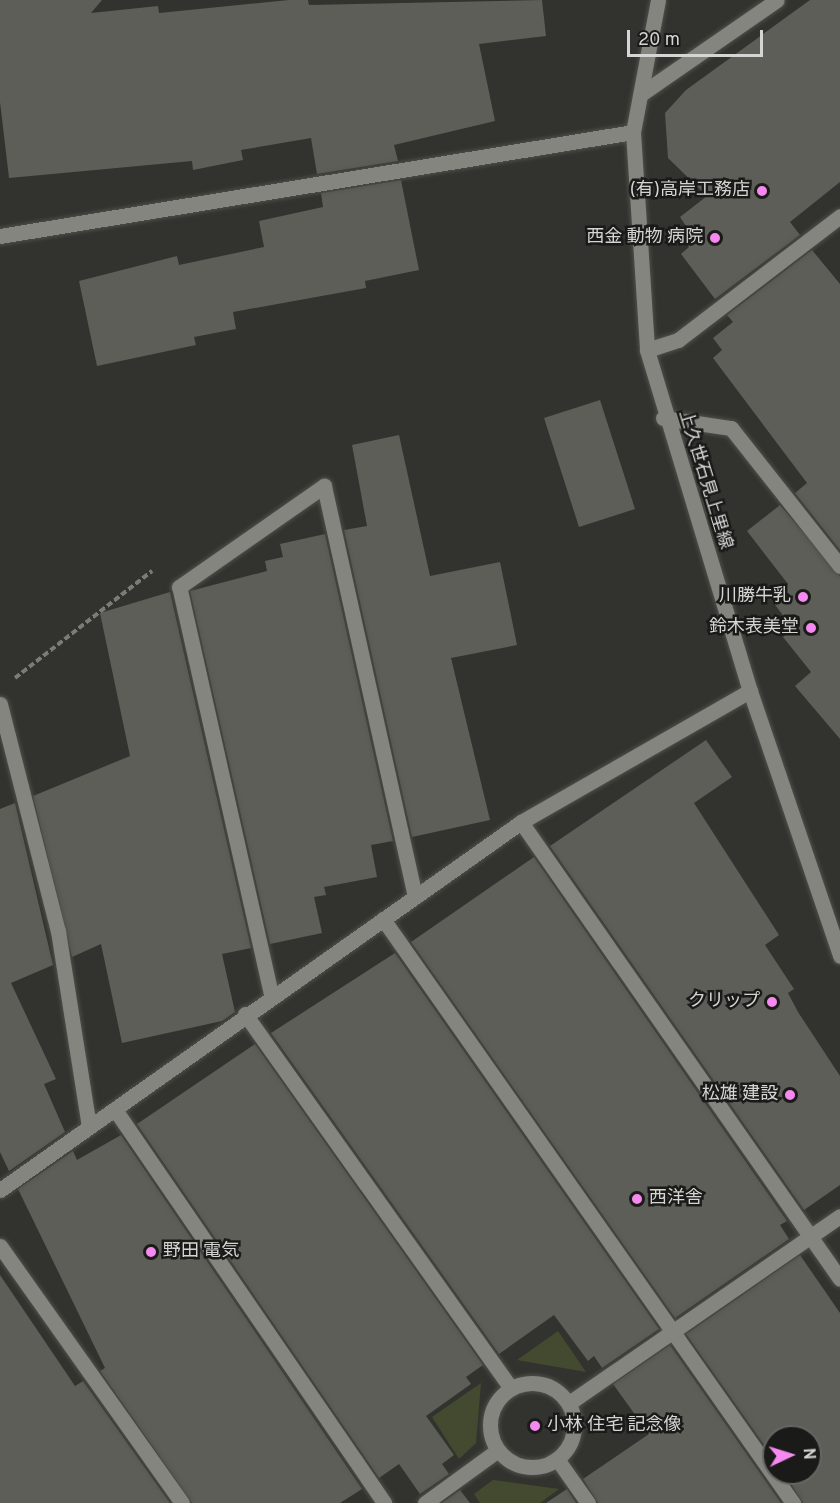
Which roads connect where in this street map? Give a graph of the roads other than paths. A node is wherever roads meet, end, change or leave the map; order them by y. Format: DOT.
graph roads {
  1 [pos="658,0"];
  2 [pos="777,0"];
  3 [pos="641,94"];
  4 [pos="633,132"];
  5 [pos="838,223"];
  6 [pos="0,236"];
  7 [pos="647,351"];
  8 [pos="663,418"];
  9 [pos="840,566"];
  10 [pos="750,692"];
  11 [pos="0,704"];
  12 [pos="521,822"];
  13 [pos="415,896"];
  14 [pos="383,919"];
  15 [pos="840,956"];
  16 [pos="271,994"];
  17 [pos="245,1014"];
  18 [pos="116,1111"];
  19 [pos="89,1126"];
  20 [pos="0,1190"];
  21 [pos="840,1216"];
  22 [pos="810,1237"];
  23 [pos="0,1246"];
  24 [pos="840,1279"];
  25 [pos="671,1332"];
  26 [pos="511,1388"];
  27 [pos="569,1403"];
  28 [pos="498,1450"];
  29 [pos="557,1460"];
  30 [pos="182,1503"];
  31 [pos="384,1503"];
  32 [pos="424,1503"];
  33 [pos="588,1503"];
  34 [pos="793,1503"];
  1 -- 3 [label="street, 上久世石見上里線"];
  2 -- 3 [label="street"];
  3 -- 4 [label="street, 上久世石見上里線"];
  4 -- 6 [label="street"];
  4 -- 7 [label="street, 上久世石見上里線"];
  5 -- 7 [label="street"];
  7 -- 8 [label="street, 上久世石見上里線"];
  8 -- 9 [label="street"];
  8 -- 10 [label="street, 上久世石見上里線"];
  10 -- 12 [label="street"];
  10 -- 15 [label="street, 上久世石見上里線"];
  11 -- 19 [label="street"];
  12 -- 13 [label="street"];
  12 -- 22 [label="street"];
  13 -- 14 [label="street"];
  13 -- 16 [label="street"];
  14 -- 16 [label="street"];
  14 -- 25 [label="street"];
  16 -- 17 [label="street"];
  17 -- 18 [label="street"];
  17 -- 26 [label="street"];
  18 -- 19 [label="street"];
  18 -- 31 [label="street"];
  19 -- 20 [label="street"];
  21 -- 22 [label="street"];
  22 -- 24 [label="street"];
  22 -- 25 [label="street"];
  23 -- 30 [label="street"];
  25 -- 27 [label="street"];
  25 -- 34 [label="street"];
  26 -- 27 [label="street"];
  26 -- 28 [label="street"];
  27 -- 29 [label="street"];
  28 -- 29 [label="street"];
  28 -- 32 [label="street"];
  29 -- 33 [label="street"];
}
